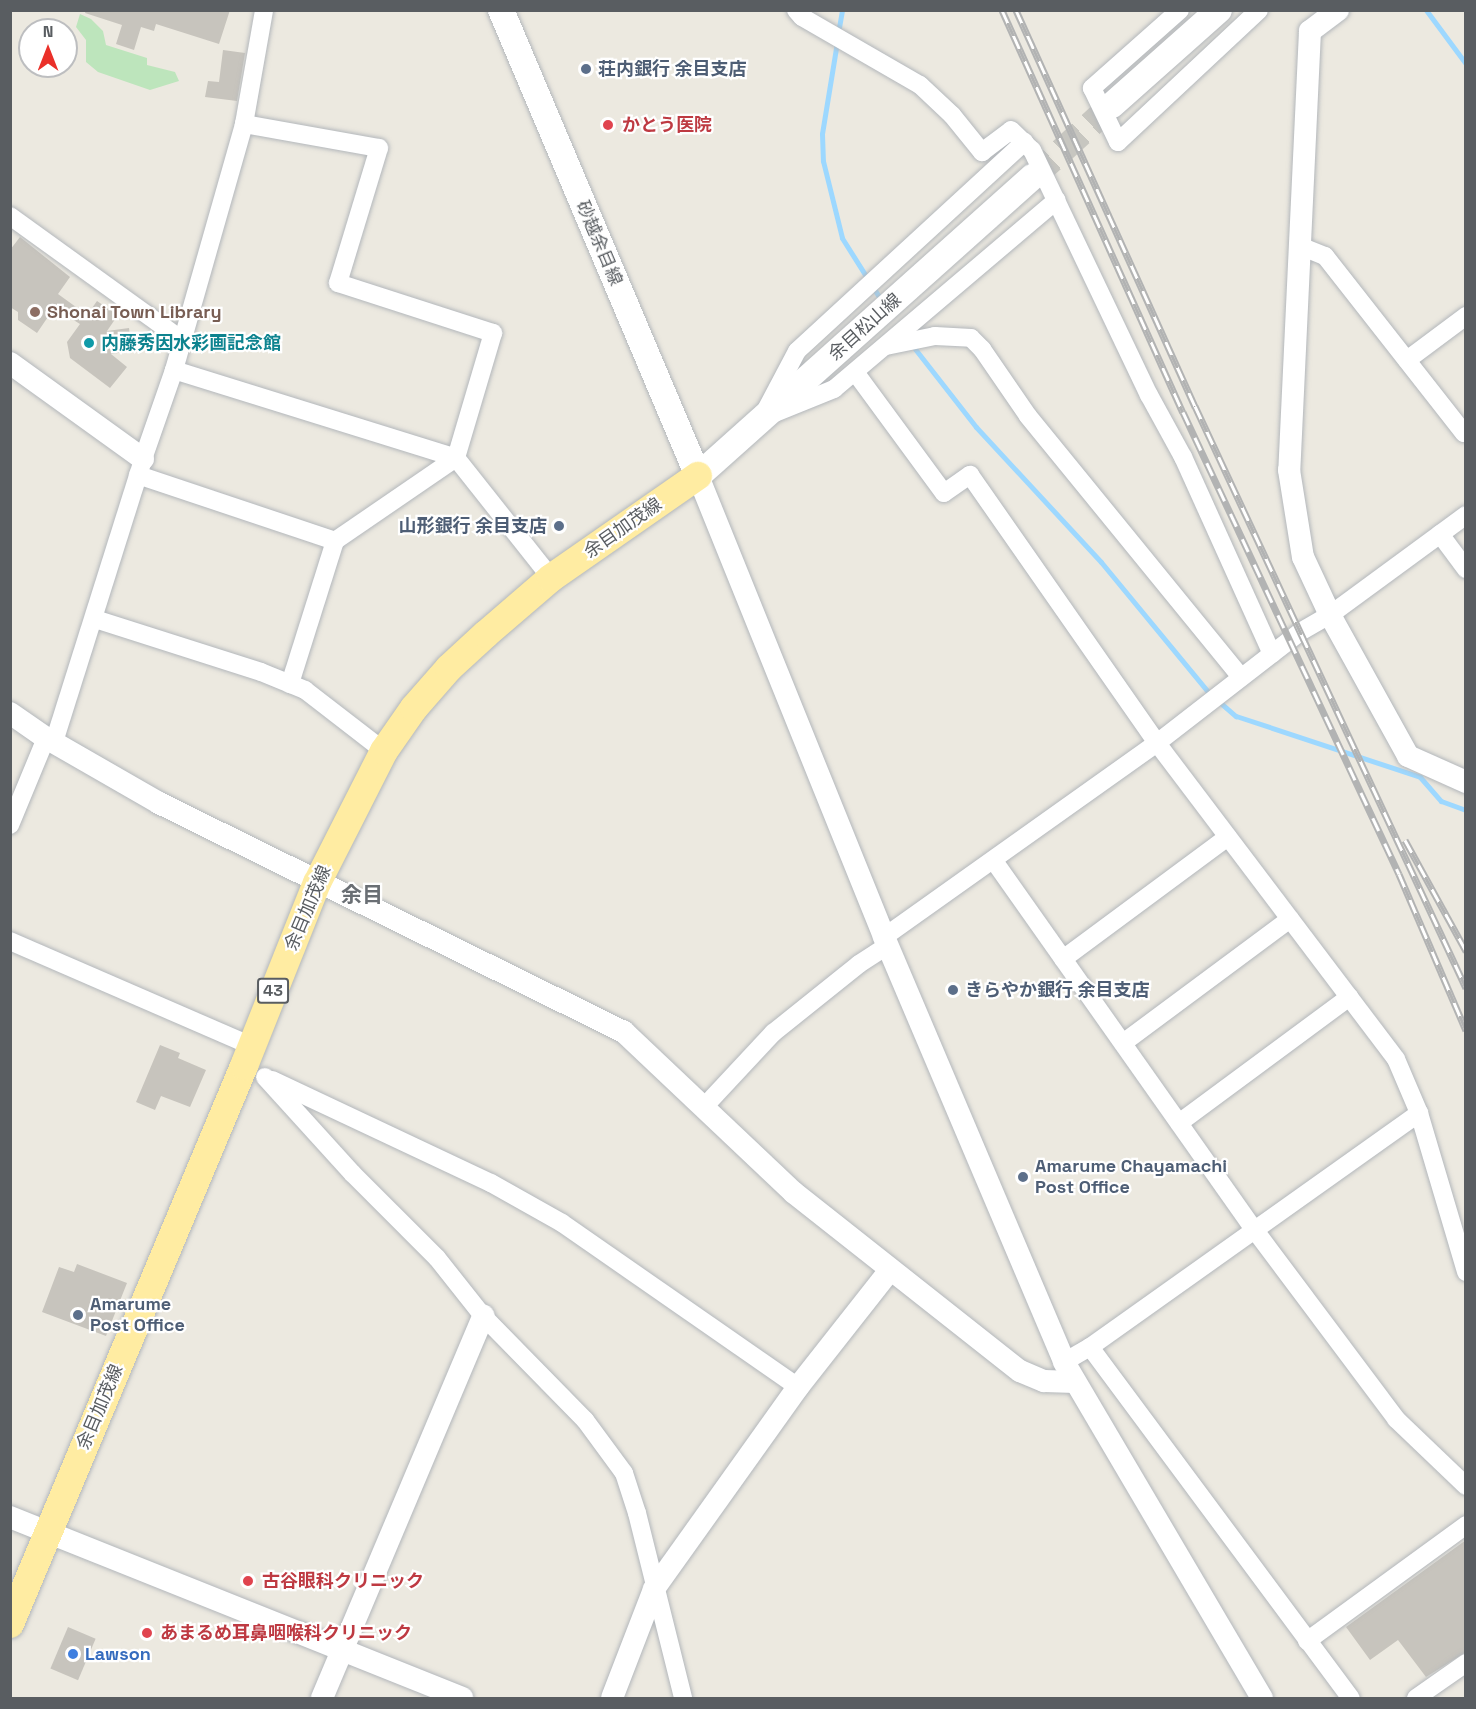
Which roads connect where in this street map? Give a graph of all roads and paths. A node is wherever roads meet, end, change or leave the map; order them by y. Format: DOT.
graph roads {
  1 [pos="264,10"];
  2 [pos="501,10"];
  3 [pos="796,10"];
  4 [pos="1180,10"];
  5 [pos="1219,10"];
  6 [pos="1259,10"];
  7 [pos="1338,10"];
  8 [pos="1112,105"];
  9 [pos="244,124"];
  10 [pos="1024,142"];
  11 [pos="1033,177"];
  12 [pos="1057,200"];
  13 [pos="10,216"];
  14 [pos="1300,246"];
  15 [pos="1466,316"];
  16 [pos="182,340"];
  17 [pos="886,346"];
  18 [pos="1407,360"];
  19 [pos="10,363"];
  20 [pos="174,369"];
  21 [pos="855,372"];
  22 [pos="762,418"];
  23 [pos="1466,432"];
  24 [pos="456,458"];
  25 [pos="140,467"];
  26 [pos="698,476"];
  27 [pos="1466,515"];
  28 [pos="1440,534"];
  29 [pos="335,541"];
  30 [pos="1466,569"];
  31 [pos="551,578"];
  32 [pos="1330,615"];
  33 [pos="95,619"];
  34 [pos="1272,654"];
  35 [pos="1241,677"];
  36 [pos="290,684"];
  37 [pos="10,713"];
  38 [pos="50,740"];
  39 [pos="1157,744"];
  40 [pos="384,751"];
  41 [pos="1466,782"];
  42 [pos="10,825"];
  43 [pos="1228,837"];
  44 [pos="994,861"];
  45 [pos="317,883"];
  46 [pos="1290,919"];
  47 [pos="10,941"];
  48 [pos="886,941"];
  49 [pos="1063,959"];
  50 [pos="1349,997"];
  51 [pos="1123,1043"];
  52 [pos="253,1063"];
  53 [pos="703,1108"];
  54 [pos="1419,1113"];
  55 [pos="1179,1123"];
  56 [pos="1254,1229"];
  57 [pos="890,1270"];
  58 [pos="1466,1272"];
  59 [pos="483,1316"];
  60 [pos="1090,1347"];
  61 [pos="1064,1362"];
  62 [pos="1075,1382"];
  63 [pos="798,1387"];
  64 [pos="1466,1486"];
  65 [pos="10,1517"];
  66 [pos="1466,1525"];
  67 [pos="48,1532"];
  68 [pos="654,1589"];
  69 [pos="10,1624"];
  70 [pos="1307,1641"];
  71 [pos="342,1650"];
  72 [pos="1466,1662"];
  73 [pos="322,1698"];
  74 [pos="462,1698"];
  75 [pos="612,1698"];
  76 [pos="683,1698"];
  77 [pos="1262,1698"];
  78 [pos="1351,1698"];
  79 [pos="1416,1698"];
  1 -- 9 [label="street"];
  2 -- 26 [label="main road, 砂越余目線"];
  3 -- 10 [label="street"];
  4 -- 6 [label="street"];
  5 -- 8 [label="main road"];
  7 -- 14 [label="street"];
  9 -- 16 [label="street"];
  9 -- 24 [label="street"];
  10 -- 12 [label="street"];
  10 -- 22 [label="street"];
  11 -- 22 [label="main road, 余目松山線"];
  12 -- 17 [label="street"];
  12 -- 34 [label="street"];
  13 -- 16 [label="street"];
  14 -- 18 [label="street"];
  14 -- 32 [label="street"];
  15 -- 18 [label="street"];
  16 -- 20 [label="street"];
  17 -- 21 [label="street"];
  17 -- 35 [label="street"];
  18 -- 23 [label="street"];
  19 -- 25 [label="street"];
  20 -- 24 [label="street"];
  20 -- 25 [label="street"];
  21 -- 22 [label="street"];
  21 -- 39 [label="street"];
  22 -- 26 [label="main road, 余目松山線"];
  24 -- 29 [label="street"];
  24 -- 31 [label="street"];
  25 -- 29 [label="street"];
  25 -- 33 [label="street"];
  26 -- 31 [label="main road, 余目加茂線 / 43"];
  26 -- 48 [label="street"];
  27 -- 28 [label="street"];
  28 -- 30 [label="street"];
  28 -- 32 [label="street"];
  29 -- 36 [label="street"];
  31 -- 40 [label="main road, 余目加茂線 / 43"];
  32 -- 34 [label="street"];
  32 -- 41 [label="street"];
  33 -- 36 [label="street"];
  33 -- 38 [label="street"];
  34 -- 35 [label="street"];
  35 -- 39 [label="street"];
  36 -- 40 [label="street"];
  37 -- 38 [label="street"];
  38 -- 42 [label="street"];
  38 -- 45 [label="street"];
  39 -- 43 [label="street"];
  39 -- 44 [label="street"];
  40 -- 45 [label="main road, 余目加茂線 / 43"];
  43 -- 46 [label="street"];
  43 -- 49 [label="street"];
  44 -- 48 [label="street"];
  44 -- 49 [label="street"];
  45 -- 52 [label="main road, 余目加茂線 / 43"];
  45 -- 53 [label="street"];
  46 -- 50 [label="street"];
  46 -- 51 [label="street"];
  47 -- 52 [label="street"];
  48 -- 53 [label="street"];
  48 -- 61 [label="street"];
  49 -- 51 [label="street"];
  50 -- 54 [label="street"];
  50 -- 55 [label="street"];
  51 -- 55 [label="street"];
  52 -- 59 [label="street"];
  52 -- 63 [label="street"];
  52 -- 67 [label="main road, 余目加茂線 / 43"];
  53 -- 57 [label="street"];
  54 -- 56 [label="street"];
  54 -- 58 [label="street"];
  55 -- 56 [label="street"];
  56 -- 60 [label="street"];
  56 -- 64 [label="street"];
  57 -- 62 [label="street"];
  57 -- 63 [label="street"];
  59 -- 68 [label="street"];
  59 -- 71 [label="street"];
  60 -- 61 [label="street"];
  60 -- 70 [label="street"];
  61 -- 62 [label="street"];
  62 -- 77 [label="street"];
  63 -- 68 [label="street"];
  65 -- 67 [label="street"];
  66 -- 70 [label="street"];
  67 -- 69 [label="main road, 余目加茂線 / 43"];
  67 -- 71 [label="street"];
  68 -- 75 [label="street"];
  68 -- 76 [label="street"];
  70 -- 78 [label="street"];
  71 -- 73 [label="street"];
  71 -- 74 [label="street"];
  72 -- 79 [label="street"];
}
